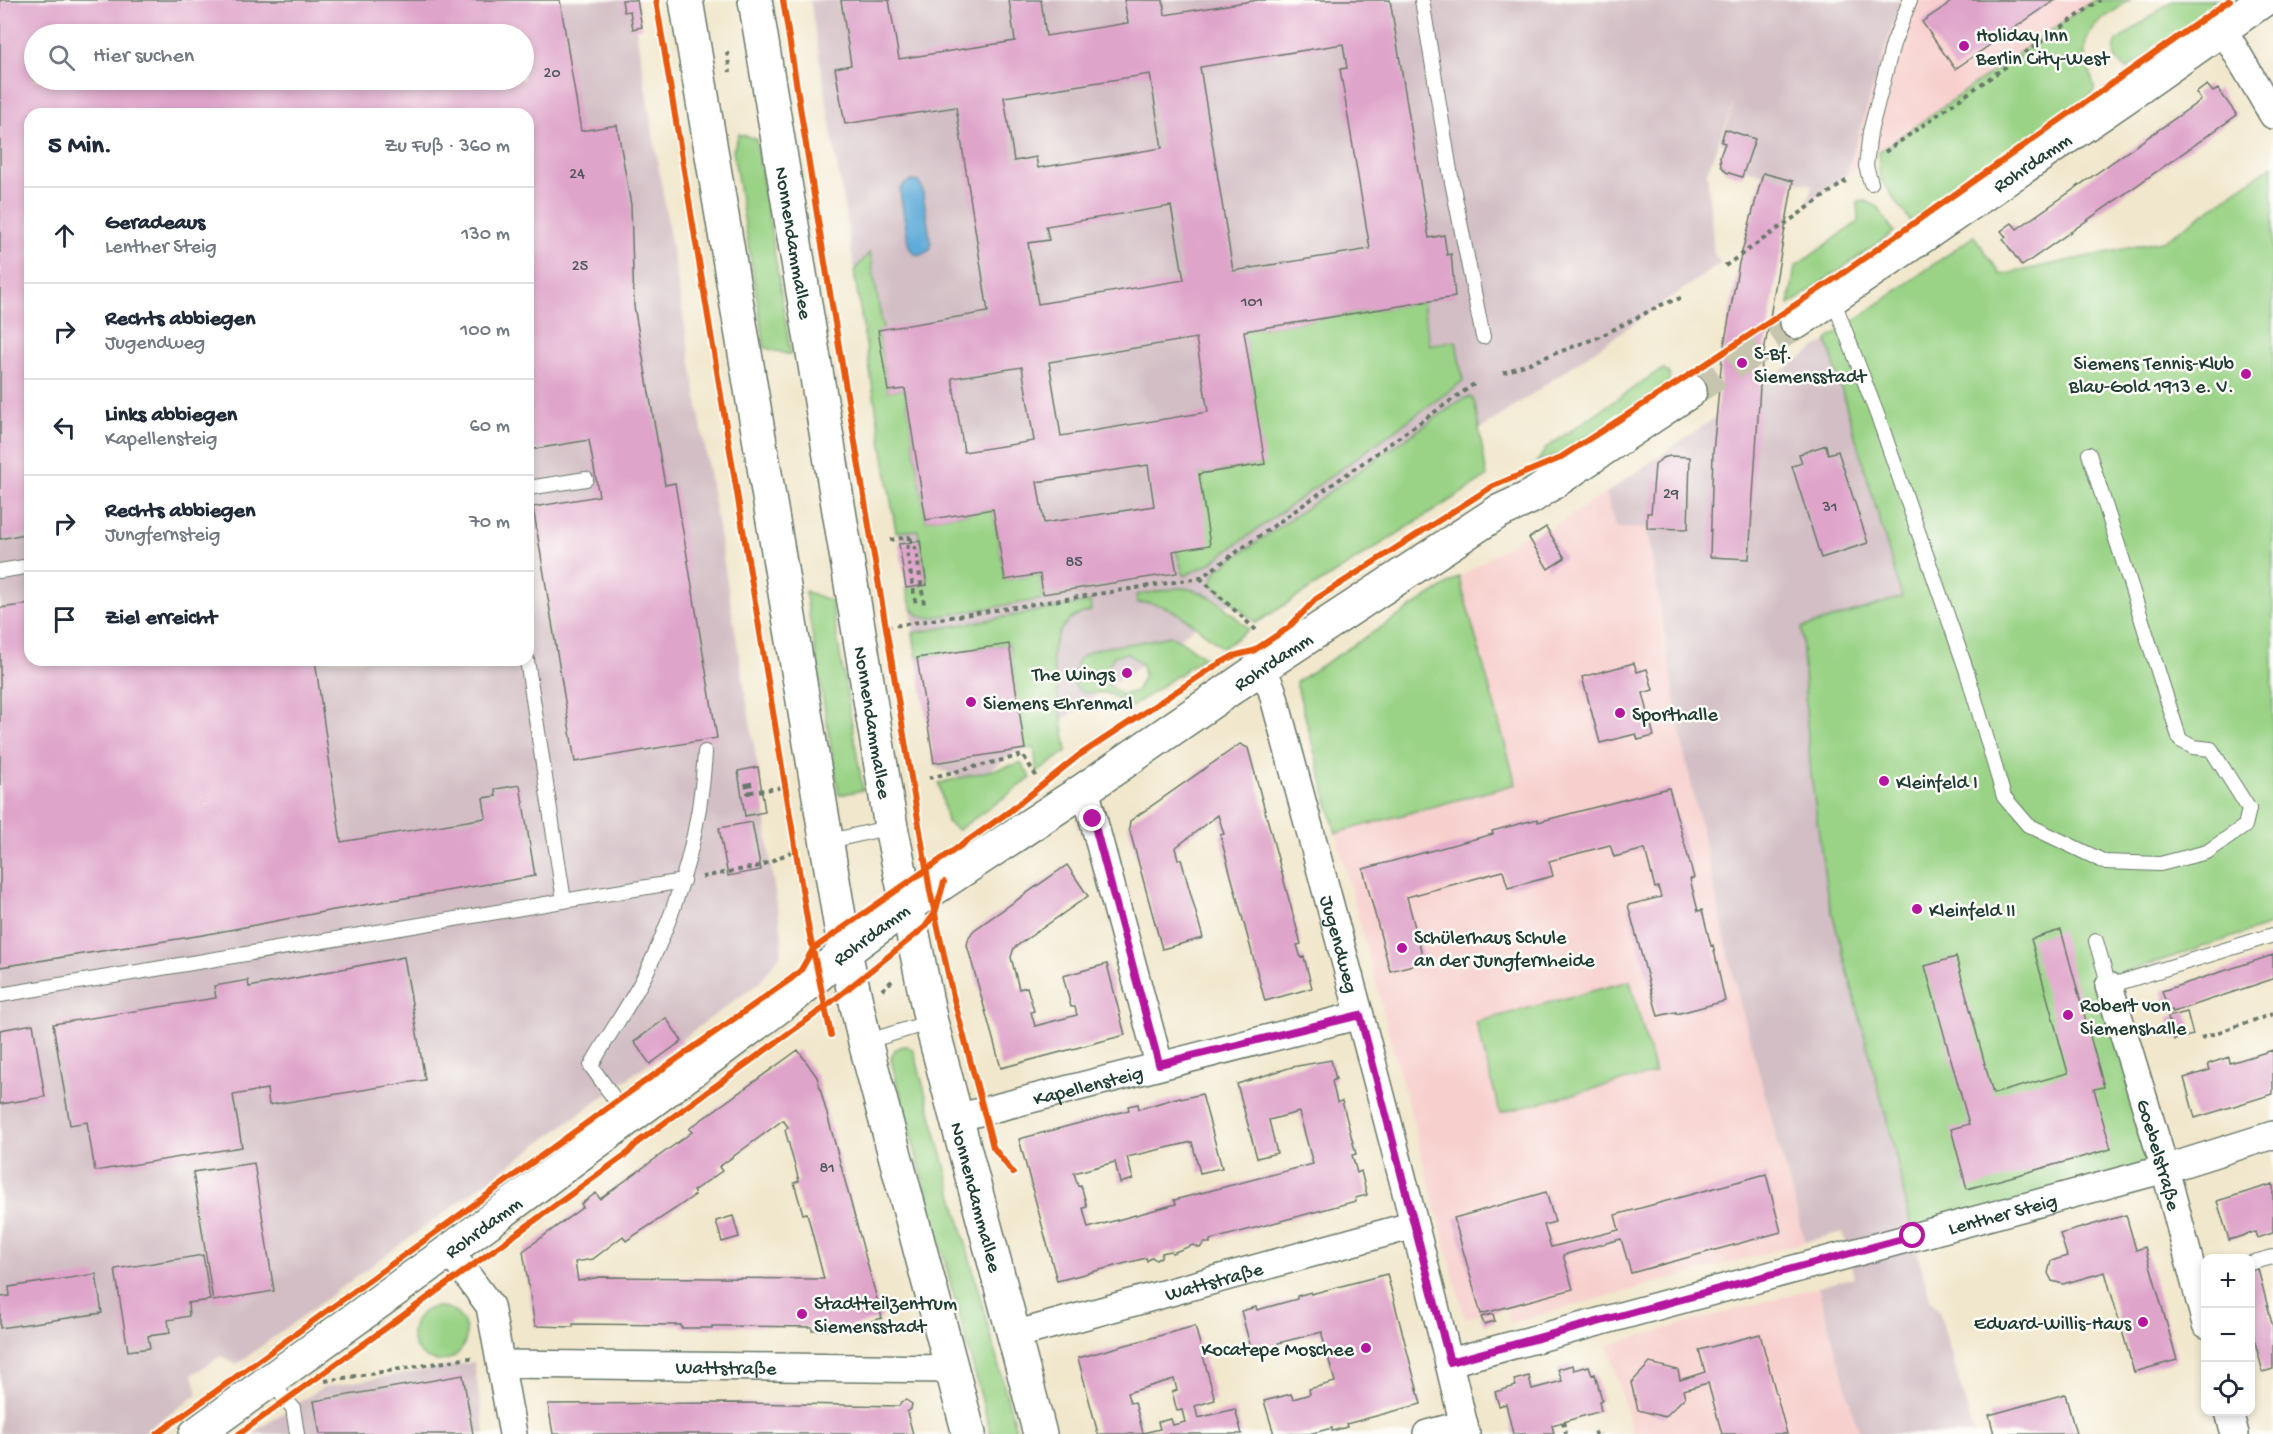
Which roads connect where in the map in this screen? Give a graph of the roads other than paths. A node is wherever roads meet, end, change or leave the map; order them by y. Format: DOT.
graph roads {
  1 [pos="686,0"];
  2 [pos="755,0"];
  3 [pos="1422,0"];
  4 [pos="1910,0"];
  5 [pos="2263,0"];
  6 [pos="2223,29"];
  7 [pos="2273,115"];
  8 [pos="1871,183"];
  9 [pos="1833,299"];
  10 [pos="1797,322"];
  11 [pos="1483,337"];
  12 [pos="1690,391"];
  13 [pos="2089,454"];
  14 [pos="586,479"];
  15 [pos="534,487"];
  16 [pos="24,567"];
  17 [pos="0,571"];
  18 [pos="528,666"];
  19 [pos="1262,667"];
  20 [pos="705,752"];
  21 [pos="1085,789"];
  22 [pos="891,827"];
  23 [pos="826,842"];
  24 [pos="683,881"];
  25 [pos="564,901"];
  26 [pos="906,907"];
  27 [pos="2273,935"];
  28 [pos="2096,941"];
  29 [pos="845,952"];
  30 [pos="2109,986"];
  31 [pos="0,995"];
  32 [pos="1360,1015"];
  33 [pos="930,1022"];
  34 [pos="865,1042"];
  35 [pos="1159,1064"];
  36 [pos="628,1118"];
  37 [pos="956,1118"];
  38 [pos="2273,1135"];
  39 [pos="2165,1169"];
  40 [pos="1414,1225"];
  41 [pos="449,1251"];
  42 [pos="2273,1257"];
  43 [pos="2255,1262"];
  44 [pos="2199,1277"];
  45 [pos="2203,1308"];
  46 [pos="1014,1335"];
  47 [pos="490,1361"];
  48 [pos="1450,1362"];
  49 [pos="952,1369"];
  50 [pos="279,1391"];
  51 [pos="2230,1416"];
  52 [pos="1465,1429"];
  53 [pos="196,1434"];
  54 [pos="297,1434"];
  55 [pos="513,1434"];
  56 [pos="969,1434"];
  57 [pos="1040,1434"];
  58 [pos="1427,1434"];
  59 [pos="2235,1434"];
  1 -- 23 [label="main road"];
  2 -- 22 [label="main road, Nonnendammallee"];
  3 -- 11 [label="lane"];
  4 -- 8 [label="lane"];
  5 -- 6 [label="main road, Rohrdamm"];
  6 -- 7 [label="street"];
  6 -- 9 [label="main road, Rohrdamm"];
  9 -- 10 [label="main road, Rohrdamm"];
  9 -- 13 [label="lane"];
  12 -- 19 [label="main road, Rohrdamm"];
  14 -- 15 [label="lane"];
  16 -- 17 [label="lane"];
  18 -- 25 [label="lane"];
  19 -- 21 [label="main road, Rohrdamm"];
  19 -- 32 [label="street, Jugendweg"];
  20 -- 24 [label="lane"];
  21 -- 26 [label="main road, Rohrdamm"];
  21 -- 35 [label="street"];
  22 -- 23 [label="lane"];
  22 -- 26 [label="main road, Nonnendammallee"];
  23 -- 29 [label="main road"];
  24 -- 25 [label="lane"];
  24 -- 36 [label="lane"];
  25 -- 31 [label="lane"];
  26 -- 29 [label="main road, Rohrdamm"];
  26 -- 33 [label="main road, Nonnendammallee"];
  27 -- 30 [label="lane"];
  28 -- 30 [label="lane"];
  29 -- 34 [label="main road"];
  29 -- 36 [label="main road, Rohrdamm"];
  30 -- 39 [label="street, Goebelstraße"];
  32 -- 35 [label="street, Kapellensteig"];
  32 -- 40 [label="street, Jugendweg"];
  33 -- 34 [label="lane"];
  33 -- 37 [label="main road, Nonnendammallee"];
  34 -- 49 [label="main road"];
  35 -- 37 [label="street, Kapellensteig"];
  36 -- 41 [label="main road, Rohrdamm"];
  37 -- 46 [label="main road, Nonnendammallee"];
  38 -- 39 [label="street, Lenther Steig"];
  39 -- 44 [label="street, Goebelstraße"];
  39 -- 48 [label="street, Lenther Steig"];
  40 -- 46 [label="street, Wattstraße"];
  40 -- 48 [label="street, Jugendweg"];
  41 -- 47 [label="street"];
  41 -- 50 [label="main road, Rohrdamm"];
  42 -- 43 [label="lane"];
  44 -- 45 [label="street, Goebelstraße"];
  46 -- 57 [label="main road, Nonnendammallee"];
  47 -- 49 [label="street, Wattstraße"];
  47 -- 55 [label="street"];
  48 -- 52 [label="street, Jugendweg"];
  49 -- 56 [label="main road"];
  50 -- 53 [label="main road, Rohrdamm"];
  50 -- 54 [label="lane"];
  51 -- 59 [label="street"];
  52 -- 58 [label="street"];
}
